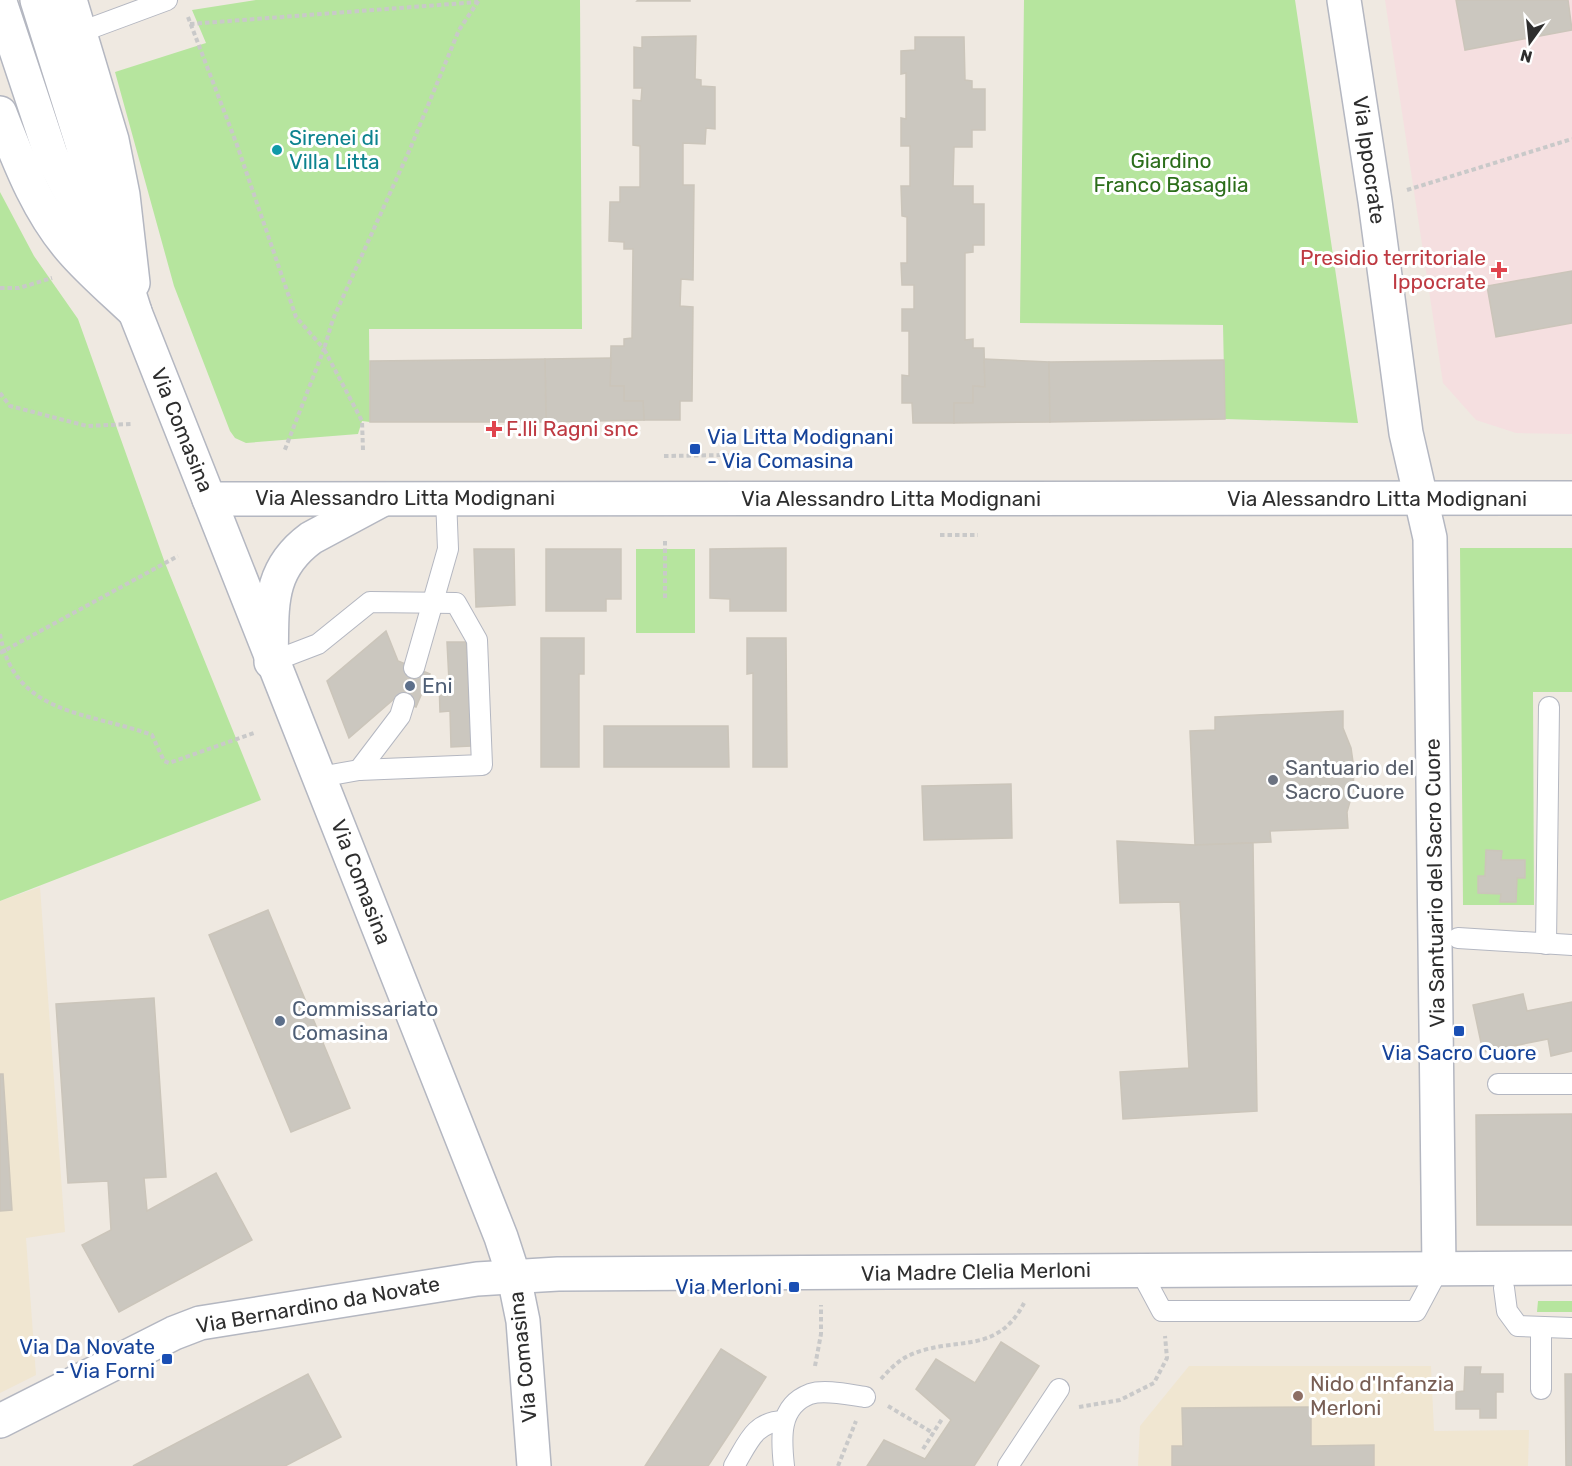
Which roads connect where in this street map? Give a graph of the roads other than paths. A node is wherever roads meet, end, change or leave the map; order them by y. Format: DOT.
graph roads {
  1 [pos="37,0"];
  2 [pos="70,0"];
  3 [pos="1344,0"];
  4 [pos="0,2"];
  5 [pos="175,4"];
  6 [pos="78,33"];
  7 [pos="0,113"];
  8 [pos="135,312"];
  9 [pos="446,498"];
  10 [pos="1421,498"];
  11 [pos="1572,498"];
  12 [pos="210,499"];
  13 [pos="384,499"];
  14 [pos="433,603"];
  15 [pos="271,662"];
  16 [pos="414,668"];
  17 [pos="404,703"];
  18 [pos="1549,707"];
  19 [pos="359,770"];
  20 [pos="320,777"];
  21 [pos="1458,938"];
  22 [pos="1546,944"];
  23 [pos="1572,945"];
  24 [pos="1498,1084"];
  25 [pos="1572,1084"];
  26 [pos="1439,1268"];
  27 [pos="1572,1268"];
  28 [pos="1140,1270"];
  29 [pos="514,1277"];
  30 [pos="1504,1288"];
  31 [pos="1541,1328"];
  32 [pos="1572,1328"];
  33 [pos="1541,1389"];
  34 [pos="865,1397"];
  35 [pos="1054,1397"];
  36 [pos="0,1421"];
  37 [pos="783,1421"];
  38 [pos="534,1466"];
  39 [pos="734,1466"];
  40 [pos="784,1466"];
  41 [pos="1008,1466"];
  1 -- 8 [label="street, Via Comasina"];
  2 -- 6 [label="street, Via Comasina"];
  3 -- 10 [label="street, Via Ippocrate"];
  4 -- 8 [label="street, Via Comasina"];
  5 -- 6 [label="lane"];
  6 -- 8 [label="street, Via Comasina"];
  7 -- 8 [label="street, Via Comasina"];
  8 -- 12 [label="street, Via Comasina"];
  9 -- 10 [label="street, Via Alessandro Litta Modignani"];
  9 -- 13 [label="street, Via Alessandro Litta Modignani"];
  9 -- 14 [label="lane"];
  10 -- 11 [label="street, Via Alessandro Litta Modignani"];
  10 -- 26 [label="street, Via Santuario del Sacro Cuore"];
  12 -- 13 [label="street, Via Alessandro Litta Modignani"];
  12 -- 15 [label="street, Via Comasina"];
  13 -- 15 [label="street"];
  14 -- 15 [label="lane"];
  14 -- 16 [label="lane"];
  14 -- 19 [label="lane"];
  15 -- 20 [label="street, Via Comasina"];
  17 -- 19 [label="lane"];
  18 -- 22 [label="lane"];
  19 -- 20 [label="lane"];
  20 -- 29 [label="street, Via Comasina"];
  21 -- 22 [label="lane"];
  22 -- 23 [label="lane"];
  24 -- 25 [label="lane"];
  26 -- 27 [label="street, Via Madre Clelia Merloni"];
  26 -- 28 [label="street, Via Madre Clelia Merloni"];
  26 -- 28 [label="lane"];
  28 -- 29 [label="street, Via Madre Clelia Merloni"];
  29 -- 36 [label="street, Via Bernardino da Novate"];
  29 -- 38 [label="street, Via Comasina"];
  30 -- 31 [label="lane"];
  31 -- 32 [label="lane"];
  31 -- 33 [label="lane"];
  34 -- 37 [label="lane"];
  35 -- 41 [label="lane"];
  37 -- 39 [label="lane"];
  37 -- 40 [label="lane"];
}
